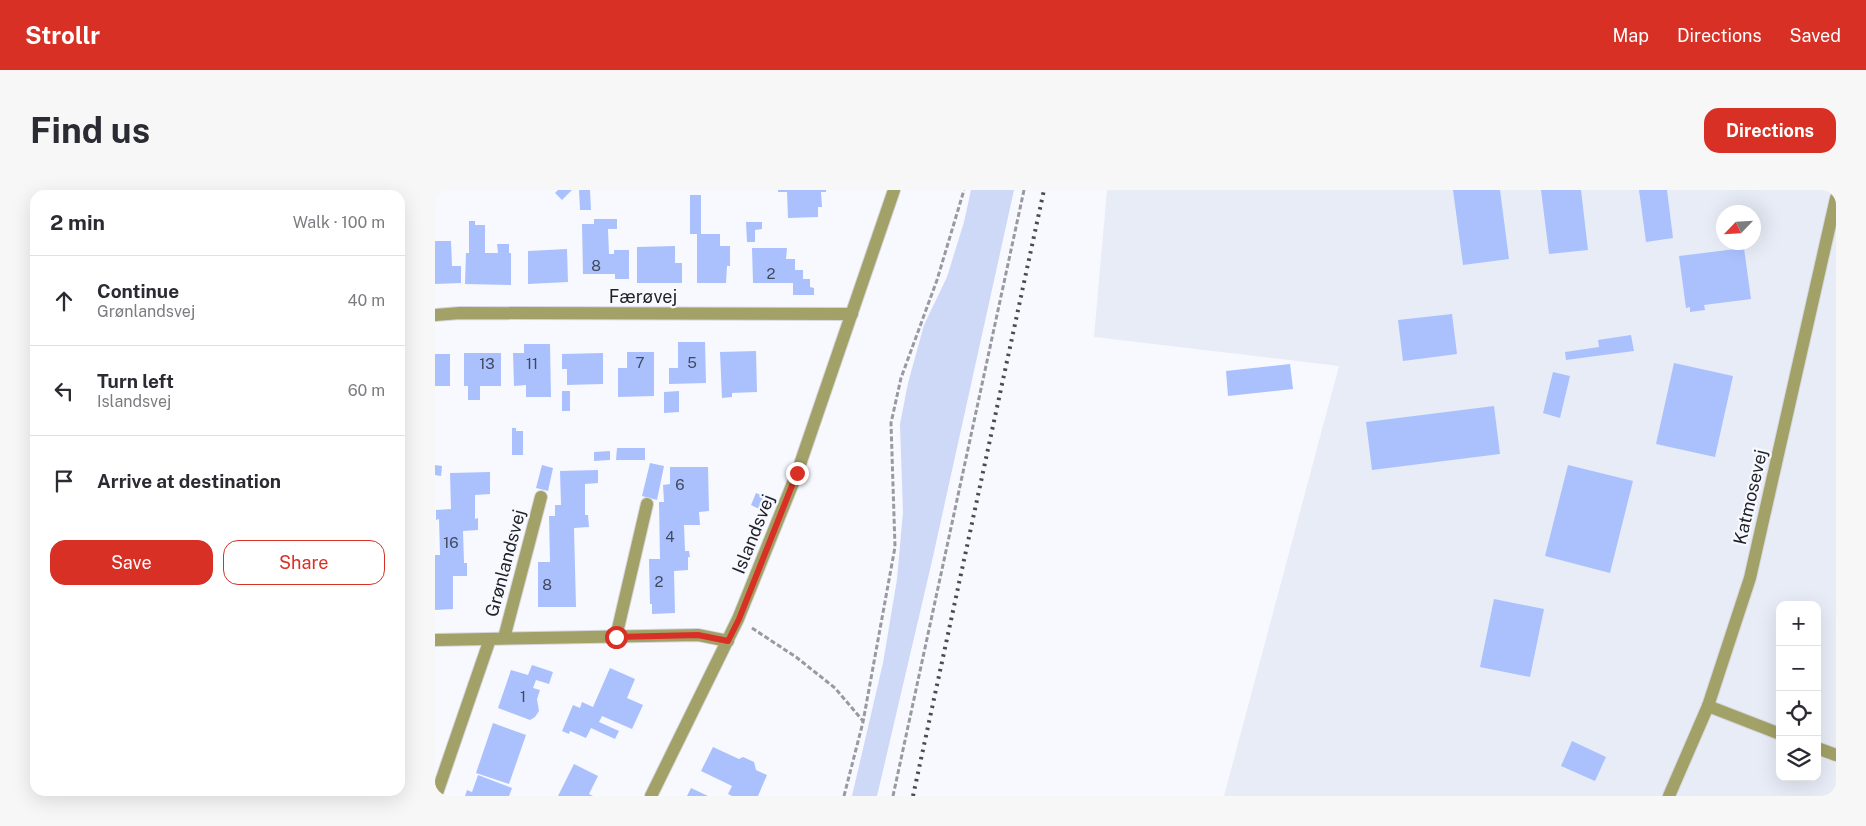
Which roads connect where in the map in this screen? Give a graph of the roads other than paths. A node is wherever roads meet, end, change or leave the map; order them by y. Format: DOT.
graph roads {
  1 [pos="894,190"];
  2 [pos="1836,198"];
  3 [pos="435,314"];
  4 [pos="852,314"];
  5 [pos="541,497"];
  6 [pos="647,504"];
  7 [pos="616,637"];
  8 [pos="504,638"];
  9 [pos="490,639"];
  10 [pos="435,640"];
  11 [pos="728,641"];
  12 [pos="1709,706"];
  13 [pos="1776,732"];
  14 [pos="1821,750"];
  15 [pos="1836,756"];
  16 [pos="436,796"];
  17 [pos="651,796"];
  18 [pos="1669,796"];
  1 -- 4 [label="street, Islandsvej"];
  2 -- 12 [label="street, Katmosevej"];
  3 -- 4 [label="street, Færøvej"];
  4 -- 11 [label="street, Islandsvej"];
  5 -- 8 [label="street, Grønlandsvej"];
  6 -- 7 [label="street"];
  7 -- 8 [label="street, Grønlandsvej"];
  7 -- 11 [label="street, Grønlandsvej"];
  8 -- 9 [label="street, Grønlandsvej"];
  9 -- 10 [label="street, Grønlandsvej"];
  9 -- 16 [label="street"];
  11 -- 17 [label="street, Islandsvej"];
  12 -- 13 [label="street"];
  12 -- 18 [label="street, Katmosevej"];
  14 -- 15 [label="street"];
}
